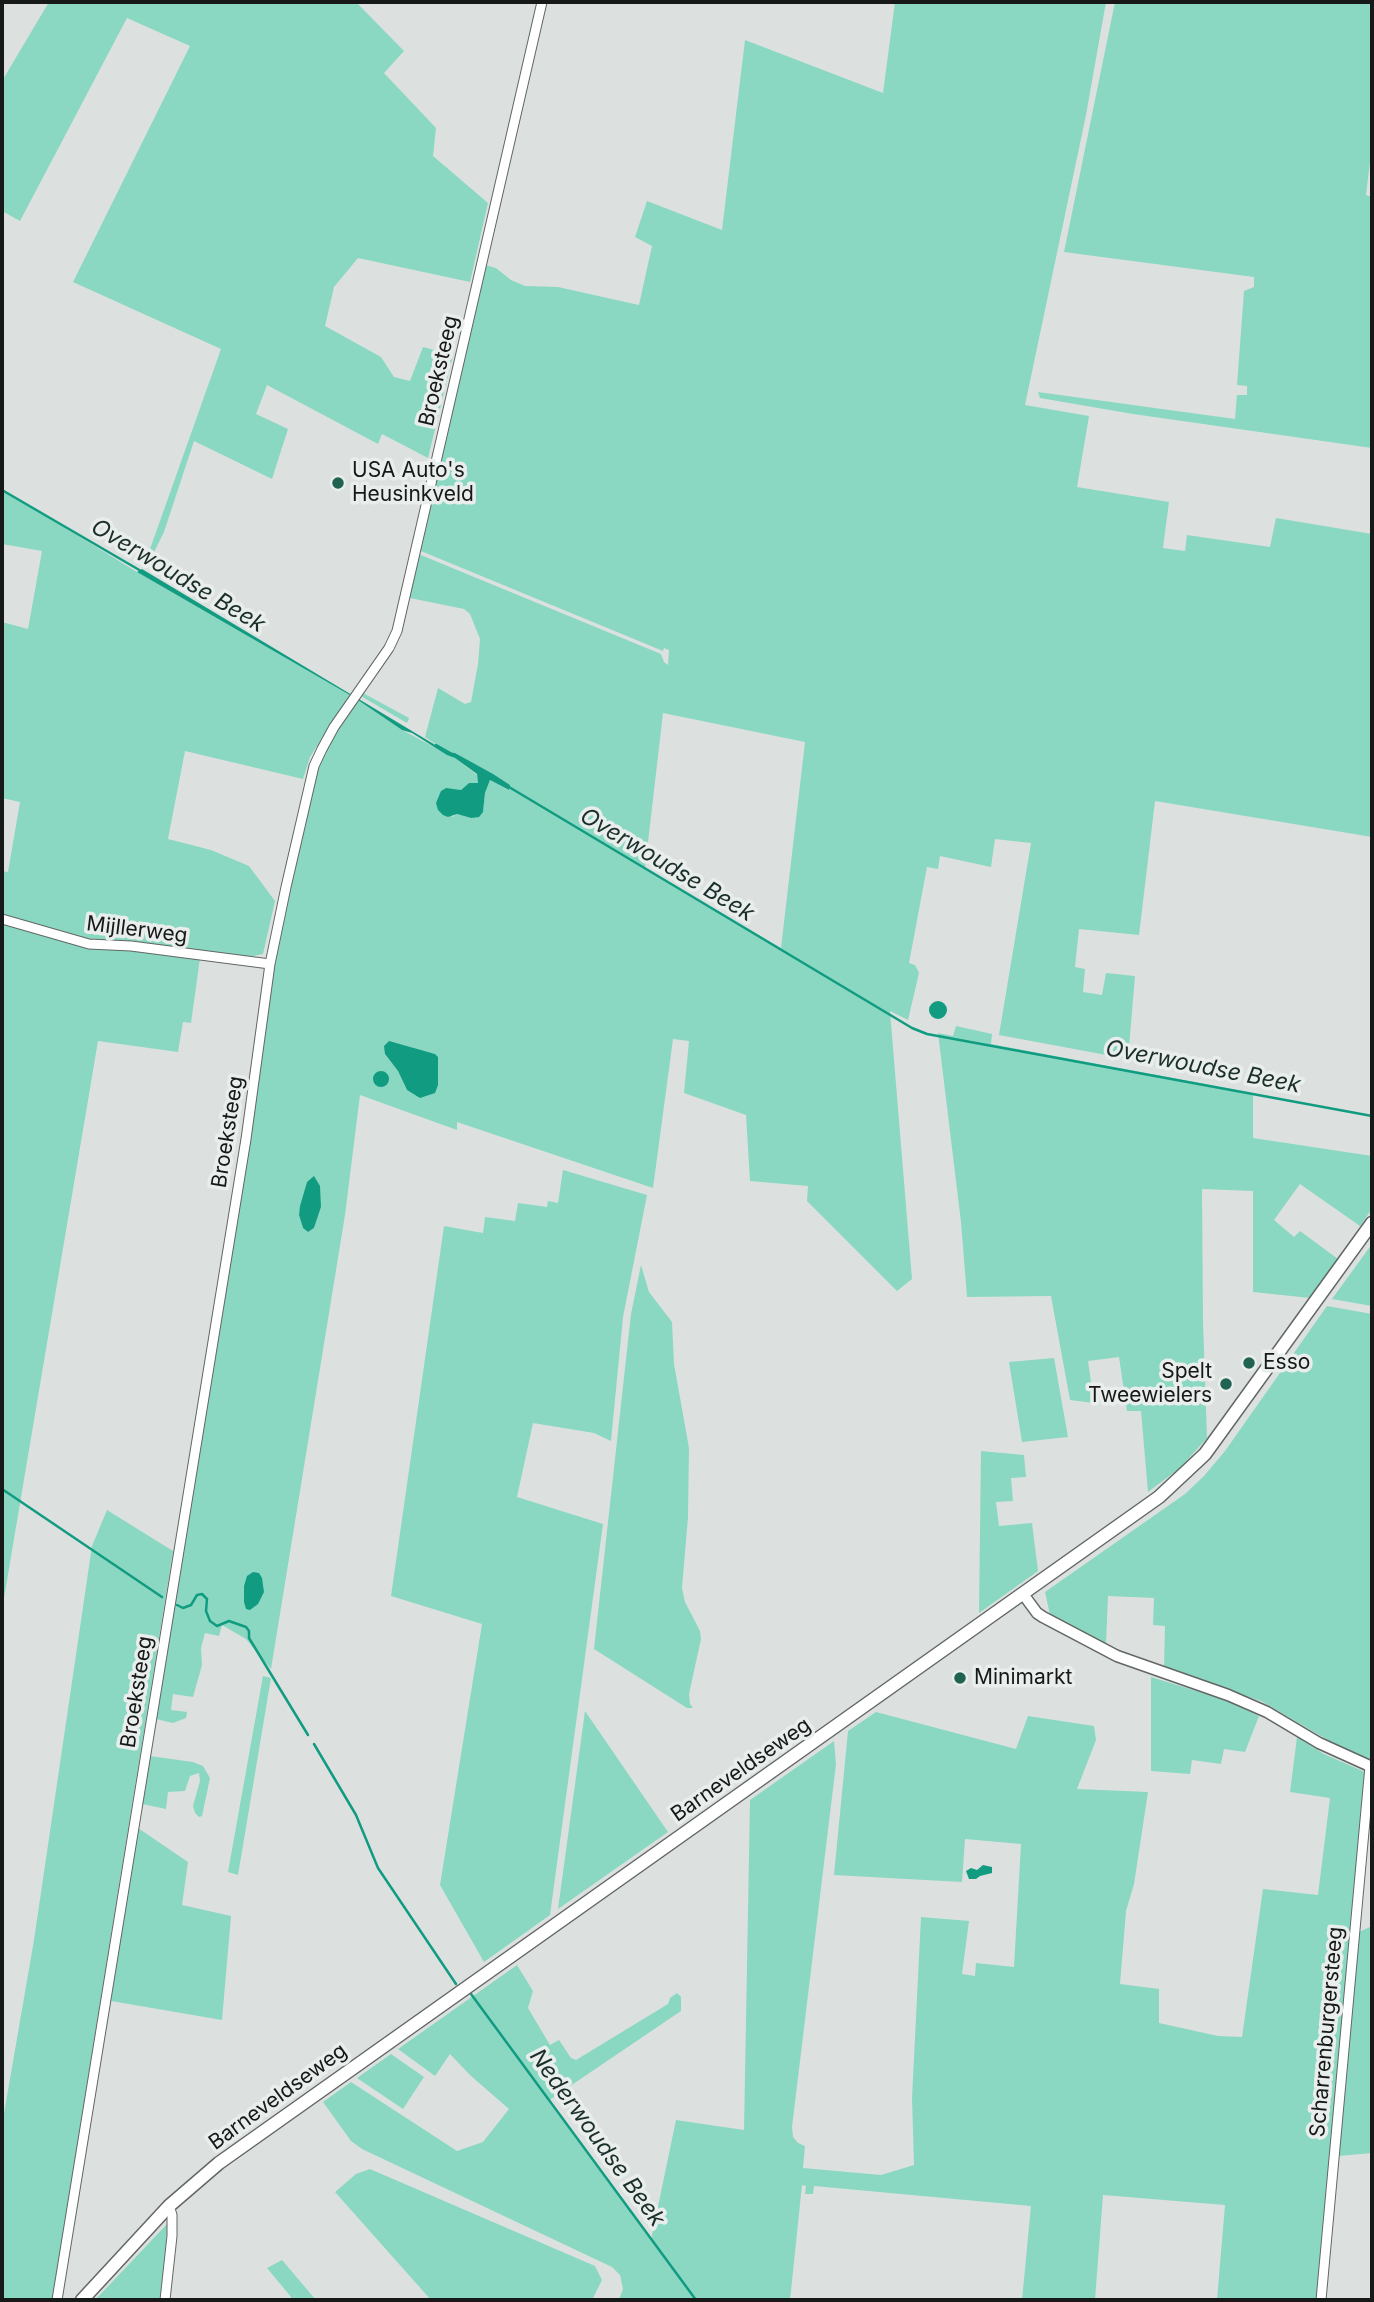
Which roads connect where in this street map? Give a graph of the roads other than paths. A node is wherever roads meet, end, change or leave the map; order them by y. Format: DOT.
graph roads {
  1 [pos="542,2"];
  2 [pos="2,919"];
  3 [pos="270,964"];
  4 [pos="1372,1223"];
  5 [pos="1023,1594"];
  6 [pos="1371,1767"];
  7 [pos="169,2206"];
  8 [pos="57,2300"];
  9 [pos="82,2300"];
  10 [pos="165,2300"];
  11 [pos="1321,2300"];
  1 -- 3 [label="street, Broeksteeg"];
  2 -- 3 [label="street, Mijllerweg"];
  3 -- 8 [label="street, Broeksteeg"];
  4 -- 5 [label="main road, Barneveldseweg"];
  5 -- 6 [label="street, Scharrenburgersteeg"];
  5 -- 7 [label="main road, Barneveldseweg"];
  6 -- 11 [label="street, Scharrenburgersteeg"];
  7 -- 9 [label="main road, Barneveldseweg"];
  7 -- 10 [label="street"];
}
